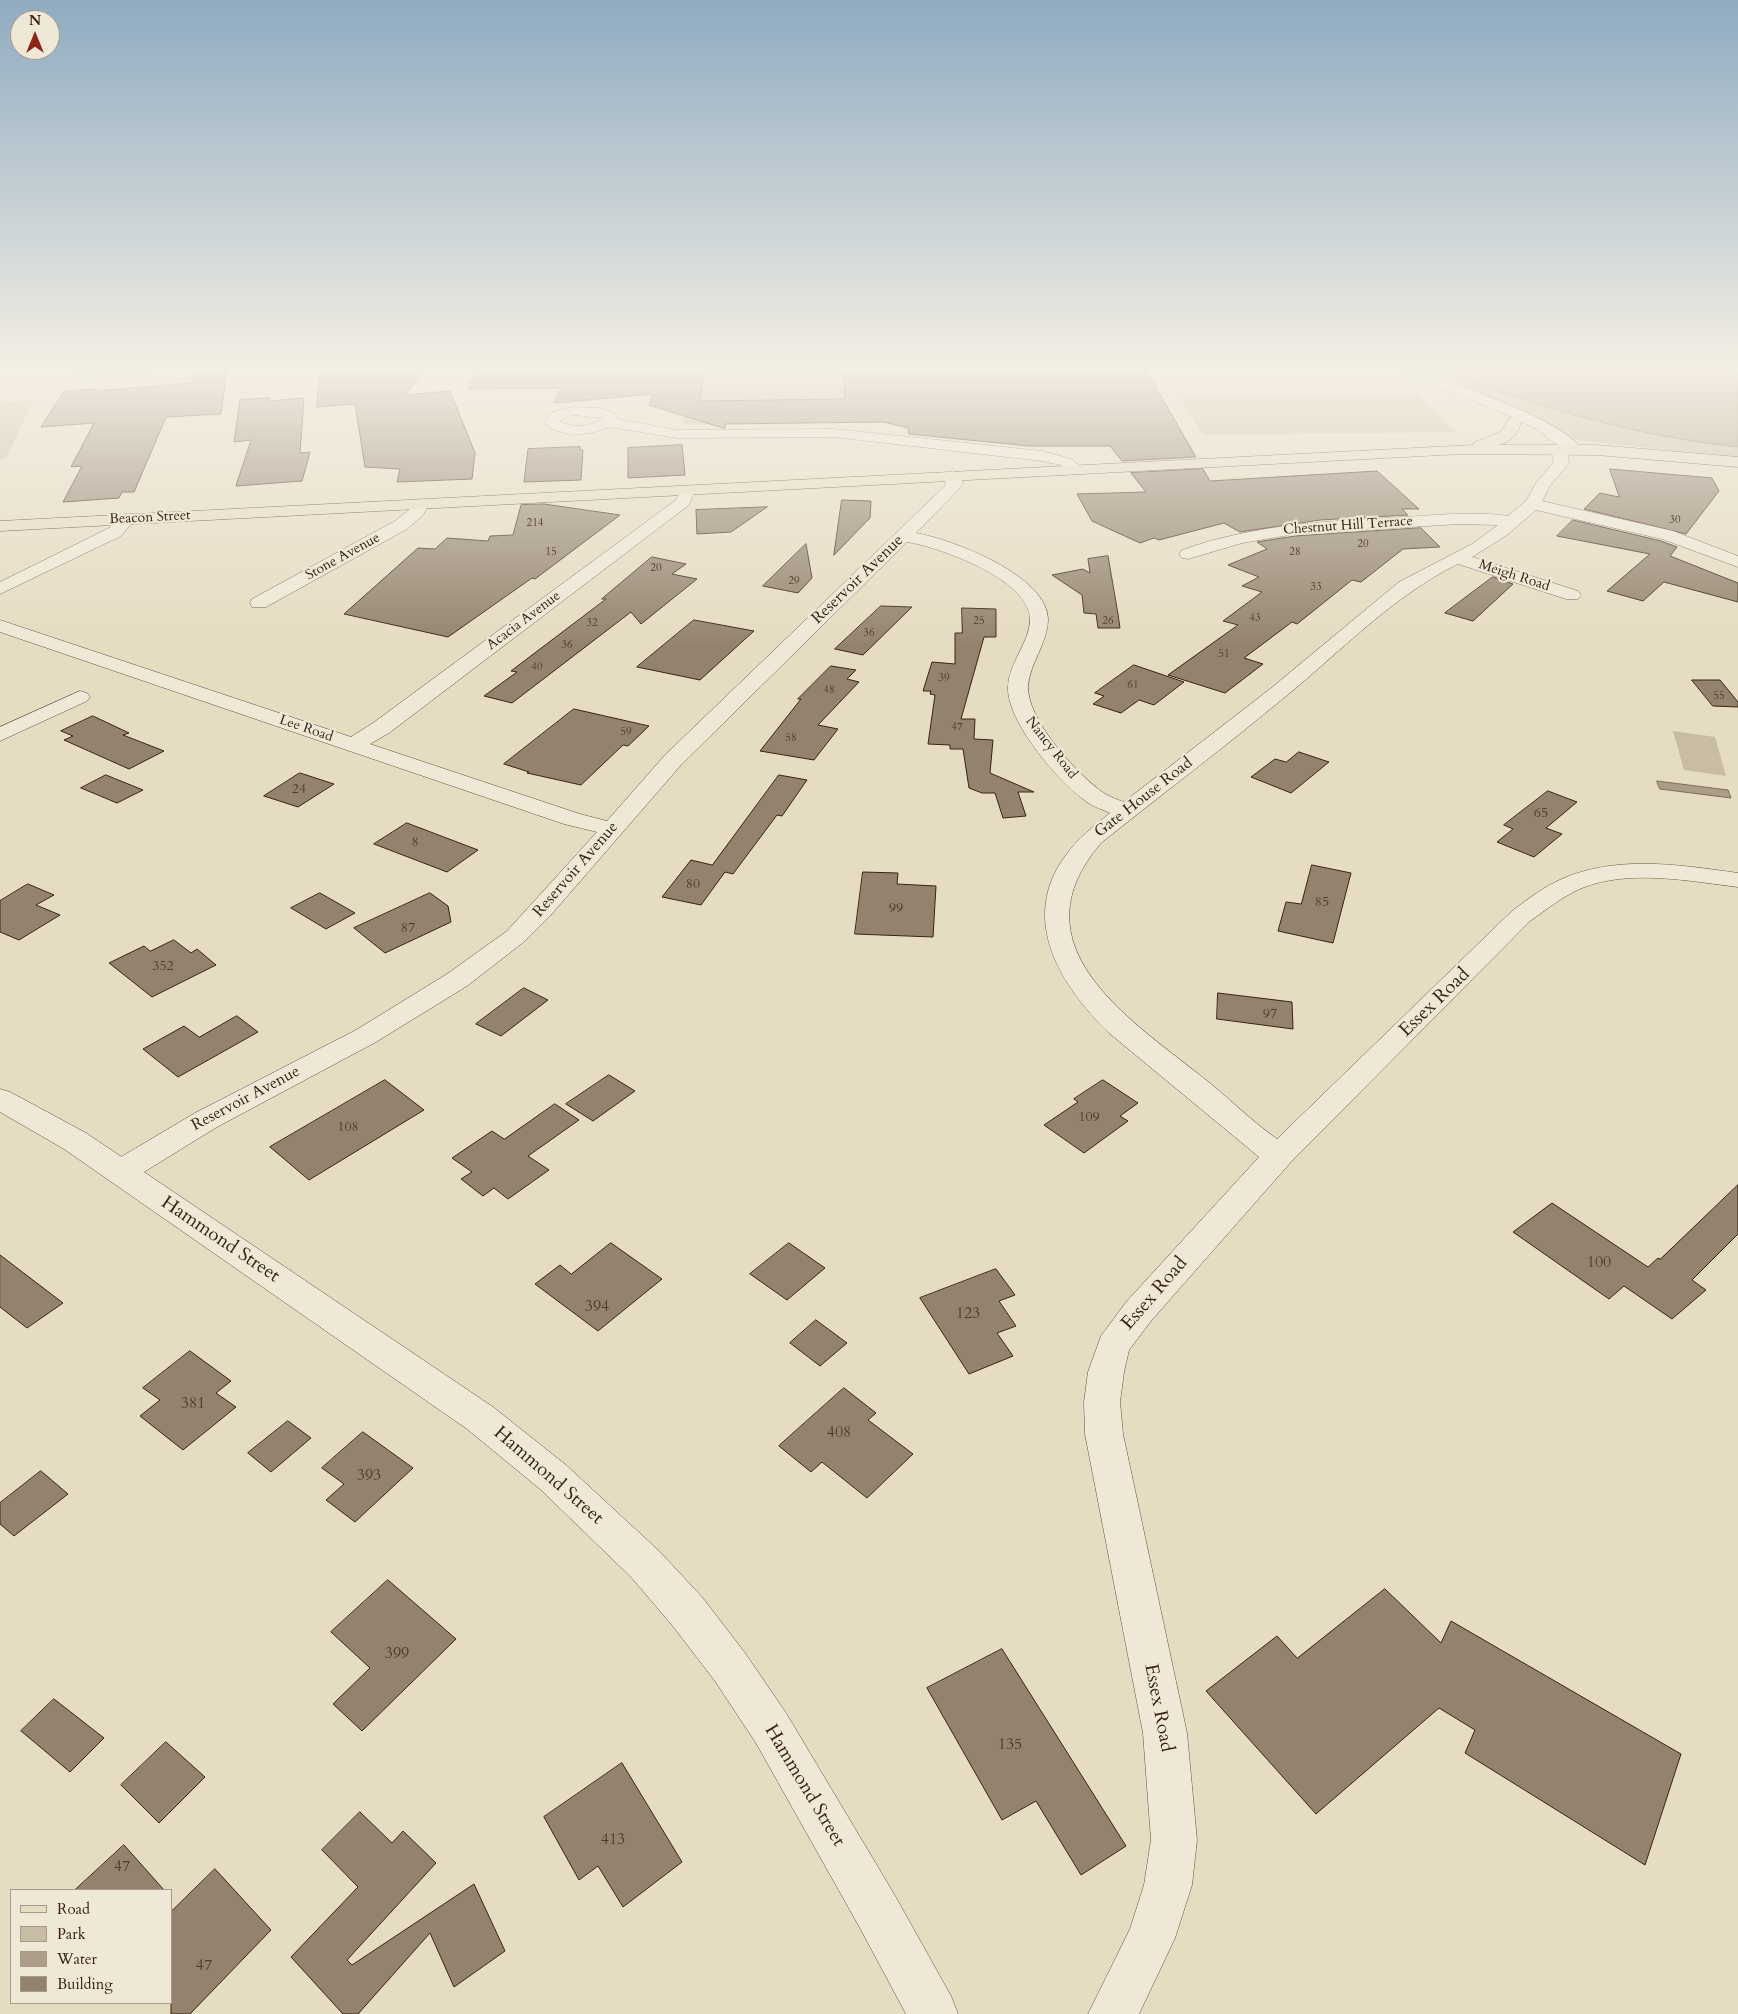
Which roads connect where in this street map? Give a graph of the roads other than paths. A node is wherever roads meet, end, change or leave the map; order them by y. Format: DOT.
graph roads {
  1 [pos="1001,459"];
  2 [pos="1056,459"];
  3 [pos="1269,459"];
  4 [pos="1562,459"];
  5 [pos="1697,459"];
  6 [pos="1738,462"];
  7 [pos="1076,469"];
  8 [pos="1013,472"];
  9 [pos="952,476"];
  10 [pos="687,491"];
  11 [pos="421,504"];
  12 [pos="1534,504"];
  13 [pos="127,519"];
  14 [pos="1512,522"];
  15 [pos="0,526"];
  16 [pos="903,536"];
  17 [pos="1188,554"];
  18 [pos="1457,558"];
  19 [pos="1738,562"];
  20 [pos="0,589"];
  21 [pos="1572,595"];
  22 [pos="259,603"];
  23 [pos="0,626"];
  24 [pos="80,697"];
  25 [pos="0,735"];
  26 [pos="353,745"];
  27 [pos="1126,811"];
  28 [pos="612,829"];
  29 [pos="1738,880"];
  30 [pos="0,1099"];
  31 [pos="1279,1155"];
  32 [pos="120,1172"];
  33 [pos="933,2014"];
  34 [pos="1113,2014"];
  1 -- 8 [label="street"];
  2 -- 7 [label="street"];
  3 -- 7 [label="main road, Beacon Street"];
  4 -- 12 [label="street"];
  5 -- 6 [label="main road, Beacon Street"];
  7 -- 8 [label="main road, Beacon Street"];
  8 -- 9 [label="main road, Beacon Street"];
  9 -- 10 [label="main road, Beacon Street"];
  9 -- 16 [label="street, Reservoir Avenue"];
  10 -- 11 [label="main road, Beacon Street"];
  10 -- 26 [label="street, Acacia Avenue"];
  11 -- 13 [label="main road, Beacon Street"];
  11 -- 22 [label="street, Stone Avenue"];
  12 -- 14 [label="street, Gate House Road"];
  12 -- 19 [label="street"];
  13 -- 15 [label="main road, Beacon Street"];
  13 -- 20 [label="street"];
  14 -- 17 [label="street, Chestnut Hill Terrace"];
  14 -- 18 [label="street, Gate House Road"];
  16 -- 27 [label="street, Nancy Road"];
  16 -- 28 [label="street, Reservoir Avenue"];
  18 -- 21 [label="street, Meigh Road"];
  18 -- 27 [label="street, Gate House Road"];
  23 -- 26 [label="street, Lee Road"];
  24 -- 25 [label="street"];
  26 -- 28 [label="street, Lee Road"];
  27 -- 31 [label="street, Gate House Road"];
  28 -- 32 [label="street, Reservoir Avenue"];
  29 -- 31 [label="street, Essex Road"];
  30 -- 32 [label="street, Hammond Street"];
  31 -- 34 [label="street, Essex Road"];
  32 -- 33 [label="street, Hammond Street"];
}
